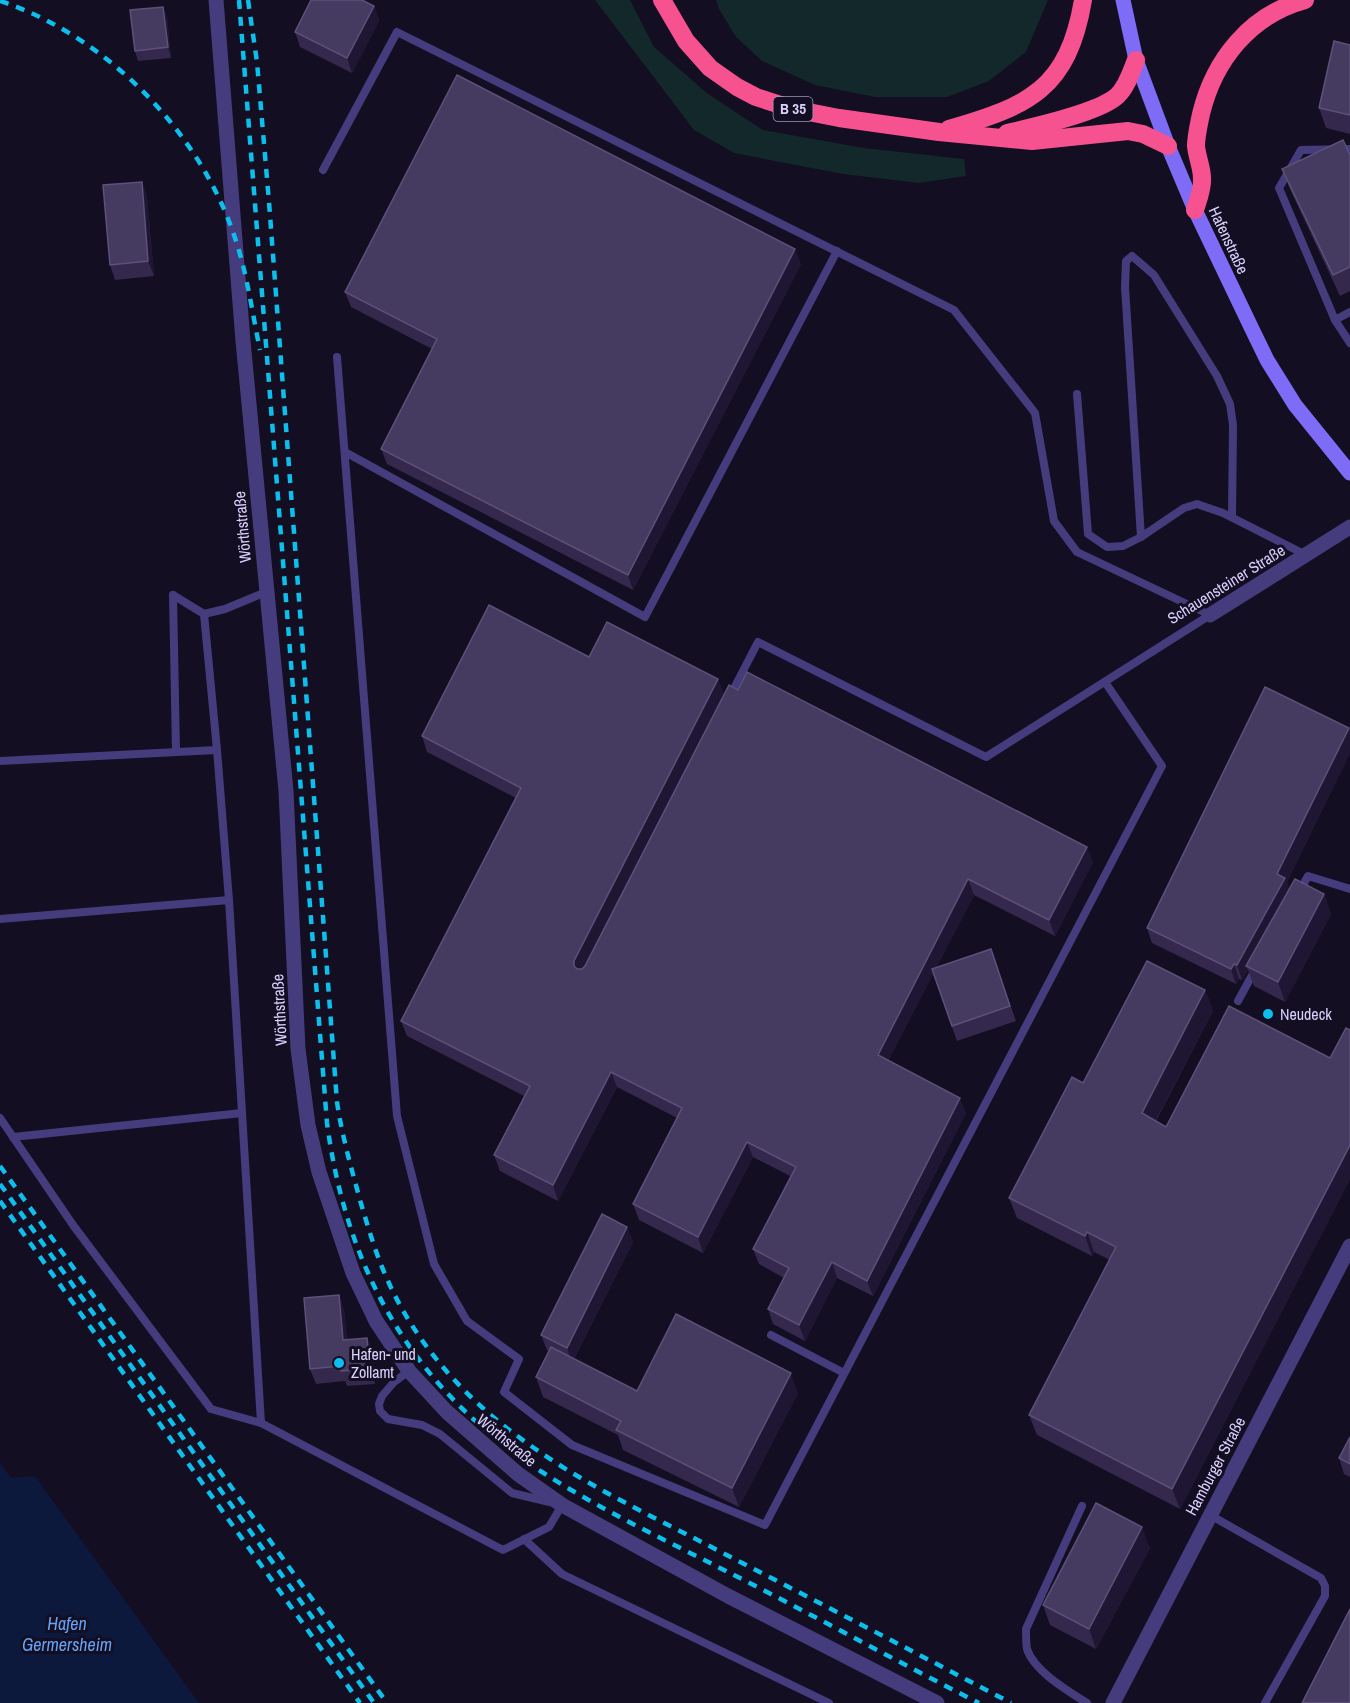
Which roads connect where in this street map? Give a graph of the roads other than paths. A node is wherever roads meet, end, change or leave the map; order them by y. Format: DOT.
graph roads {
  1 [pos="216,0"];
  2 [pos="662,0"];
  3 [pos="675,0"];
  4 [pos="1083,0"];
  5 [pos="1123,0"];
  6 [pos="1305,0"];
  7 [pos="677,25"];
  8 [pos="1136,60"];
  9 [pos="939,132"];
  10 [pos="994,137"];
  11 [pos="1168,146"];
  12 [pos="1350,149"];
  13 [pos="323,170"];
  14 [pos="1195,210"];
  15 [pos="837,251"];
  16 [pos="1350,312"];
  17 [pos="1335,320"];
  18 [pos="1350,343"];
  19 [pos="337,357"];
  20 [pos="1077,394"];
  21 [pos="345,452"];
  22 [pos="1350,472"];
  23 [pos="1232,517"];
  24 [pos="1350,527"];
  25 [pos="1141,537"];
  26 [pos="1306,555"];
  27 [pos="266,592"];
  28 [pos="204,614"];
  29 [pos="1210,615"];
  30 [pos="1105,682"];
  31 [pos="726,705"];
  32 [pos="218,750"];
  33 [pos="177,752"];
  34 [pos="0,761"];
  35 [pos="1350,889"];
  36 [pos="1296,896"];
  37 [pos="229,900"];
  38 [pos="0,919"];
  39 [pos="1262,959"];
  40 [pos="1238,1001"];
  41 [pos="242,1113"];
  42 [pos="0,1118"];
  43 [pos="13,1137"];
  44 [pos="1350,1246"];
  45 [pos="771,1335"];
  46 [pos="409,1371"];
  47 [pos="844,1373"];
  48 [pos="261,1423"];
  49 [pos="562,1505"];
  50 [pos="1082,1506"];
  51 [pos="1210,1515"];
  52 [pos="524,1539"];
  53 [pos="829,1703"];
  54 [pos="937,1703"];
  55 [pos="1087,1703"];
  56 [pos="1113,1703"];
  57 [pos="1265,1703"];
  1 -- 27 [label="street, Wörthstraße"];
  2 -- 7 [label="highway, B 35"];
  3 -- 7 [label="highway"];
  4 -- 9 [label="highway, B 35"];
  5 -- 8 [label="street, Hafenstraße"];
  6 -- 14 [label="highway"];
  7 -- 9 [label="highway, B 35"];
  8 -- 10 [label="highway, B 35"];
  8 -- 11 [label="street, Hafenstraße"];
  9 -- 10 [label="highway, B 35"];
  10 -- 11 [label="highway, B 35"];
  11 -- 14 [label="street, Hafenstraße"];
  12 -- 17 [label="lane"];
  13 -- 15 [label="lane"];
  14 -- 22 [label="street, Hafenstraße"];
  15 -- 21 [label="lane"];
  15 -- 29 [label="lane"];
  16 -- 17 [label="lane"];
  17 -- 18 [label="lane"];
  19 -- 21 [label="lane"];
  20 -- 25 [label="lane"];
  21 -- 47 [label="lane"];
  23 -- 25 [label="lane"];
  23 -- 25 [label="lane"];
  23 -- 26 [label="lane"];
  24 -- 26 [label="street, Schauensteiner Straße"];
  26 -- 29 [label="street, Schauensteiner Straße"];
  27 -- 28 [label="lane"];
  27 -- 46 [label="street, Wörthstraße"];
  28 -- 32 [label="lane"];
  28 -- 33 [label="lane"];
  29 -- 30 [label="lane, Schauensteiner Straße"];
  30 -- 31 [label="lane, Schauensteiner Straße"];
  30 -- 47 [label="lane"];
  32 -- 33 [label="lane"];
  32 -- 37 [label="lane"];
  33 -- 34 [label="lane"];
  35 -- 36 [label="lane"];
  37 -- 38 [label="lane"];
  37 -- 41 [label="lane"];
  39 -- 40 [label="lane"];
  41 -- 43 [label="lane"];
  41 -- 48 [label="lane"];
  42 -- 43 [label="lane"];
  43 -- 48 [label="lane"];
  44 -- 51 [label="street, Hamburger Straße"];
  45 -- 47 [label="lane"];
  46 -- 49 [label="street, Wörthstraße"];
  46 -- 49 [label="lane"];
  48 -- 52 [label="lane"];
  49 -- 52 [label="lane"];
  49 -- 54 [label="street, Wörthstraße"];
  50 -- 55 [label="lane"];
  51 -- 56 [label="street, Hamburger Straße"];
  51 -- 57 [label="lane"];
  52 -- 53 [label="lane"];
}
